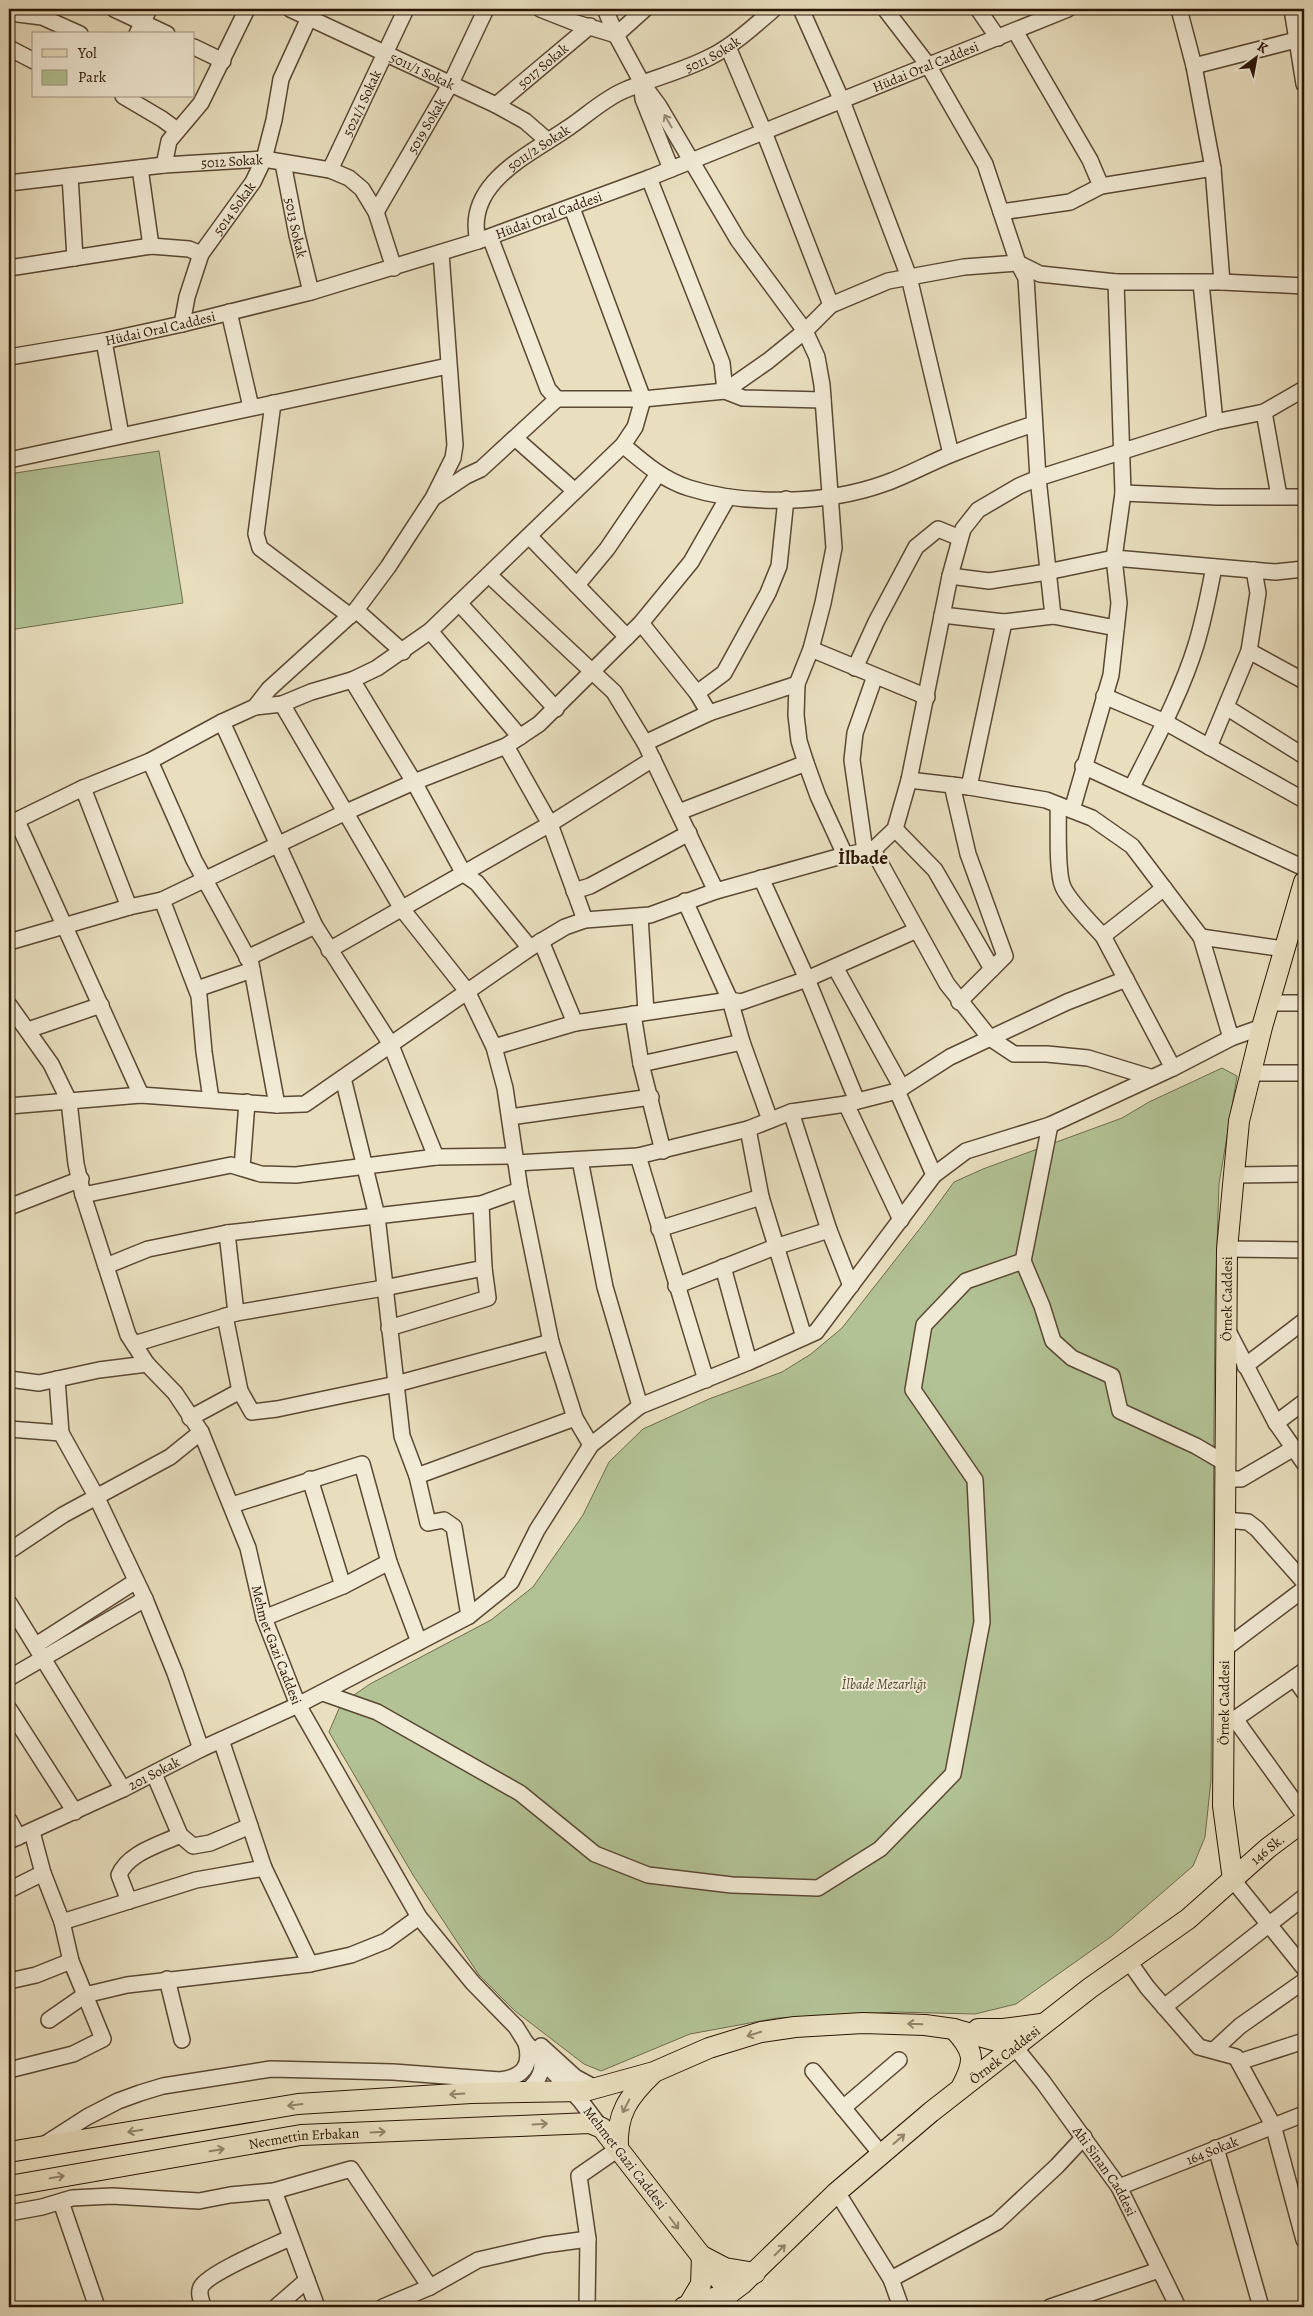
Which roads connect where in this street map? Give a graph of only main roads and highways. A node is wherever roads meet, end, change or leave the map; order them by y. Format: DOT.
graph roads {
  1 [pos="1304,882"];
  2 [pos="1298,923"];
  3 [pos="1304,1821"];
  4 [pos="1234,1880"];
  5 [pos="1043,2024"];
  6 [pos="954,2029"];
  7 [pos="1014,2046"];
  8 [pos="654,2072"];
  9 [pos="961,2087"];
  10 [pos="602,2128"];
  11 [pos="618,2149"];
  12 [pos="9,2152"];
  13 [pos="9,2186"];
  14 [pos="702,2256"];
  15 [pos="755,2273"];
  16 [pos="731,2300"];
  17 [pos="686,2307"];
  1 -- 2 [label="main road, Örnek Caddesi"];
  2 -- 4 [label="main road, Örnek Caddesi"];
  3 -- 4 [label="main road, 146 Sk."];
  4 -- 5 [label="main road, Örnek Caddesi"];
  5 -- 6 [label="main road"];
  5 -- 7 [label="main road, Örnek Caddesi"];
  6 -- 7 [label="main road"];
  6 -- 8 [label="main road, one-way"];
  6 -- 9 [label="main road"];
  7 -- 9 [label="main road, Örnek Caddesi"];
  8 -- 11 [label="main road, one-way"];
  8 -- 12 [label="main road, one-way"];
  15 -- 9 [label="main road, Örnek Caddesi, one-way"];
  10 -- 11 [label="main road, Mehmet Gazi Caddesi"];
  13 -- 10 [label="main road, Necmettin Erbakan, one-way"];
  11 -- 14 [label="main road, Mehmet Gazi Caddesi, one-way"];
  14 -- 15 [label="main road"];
  14 -- 16 [label="main road, Mehmet Gazi Caddesi"];
  14 -- 17 [label="main road"];
  15 -- 16 [label="main road, Örnek Caddesi"];
  16 -- 17 [label="main road"];
}
